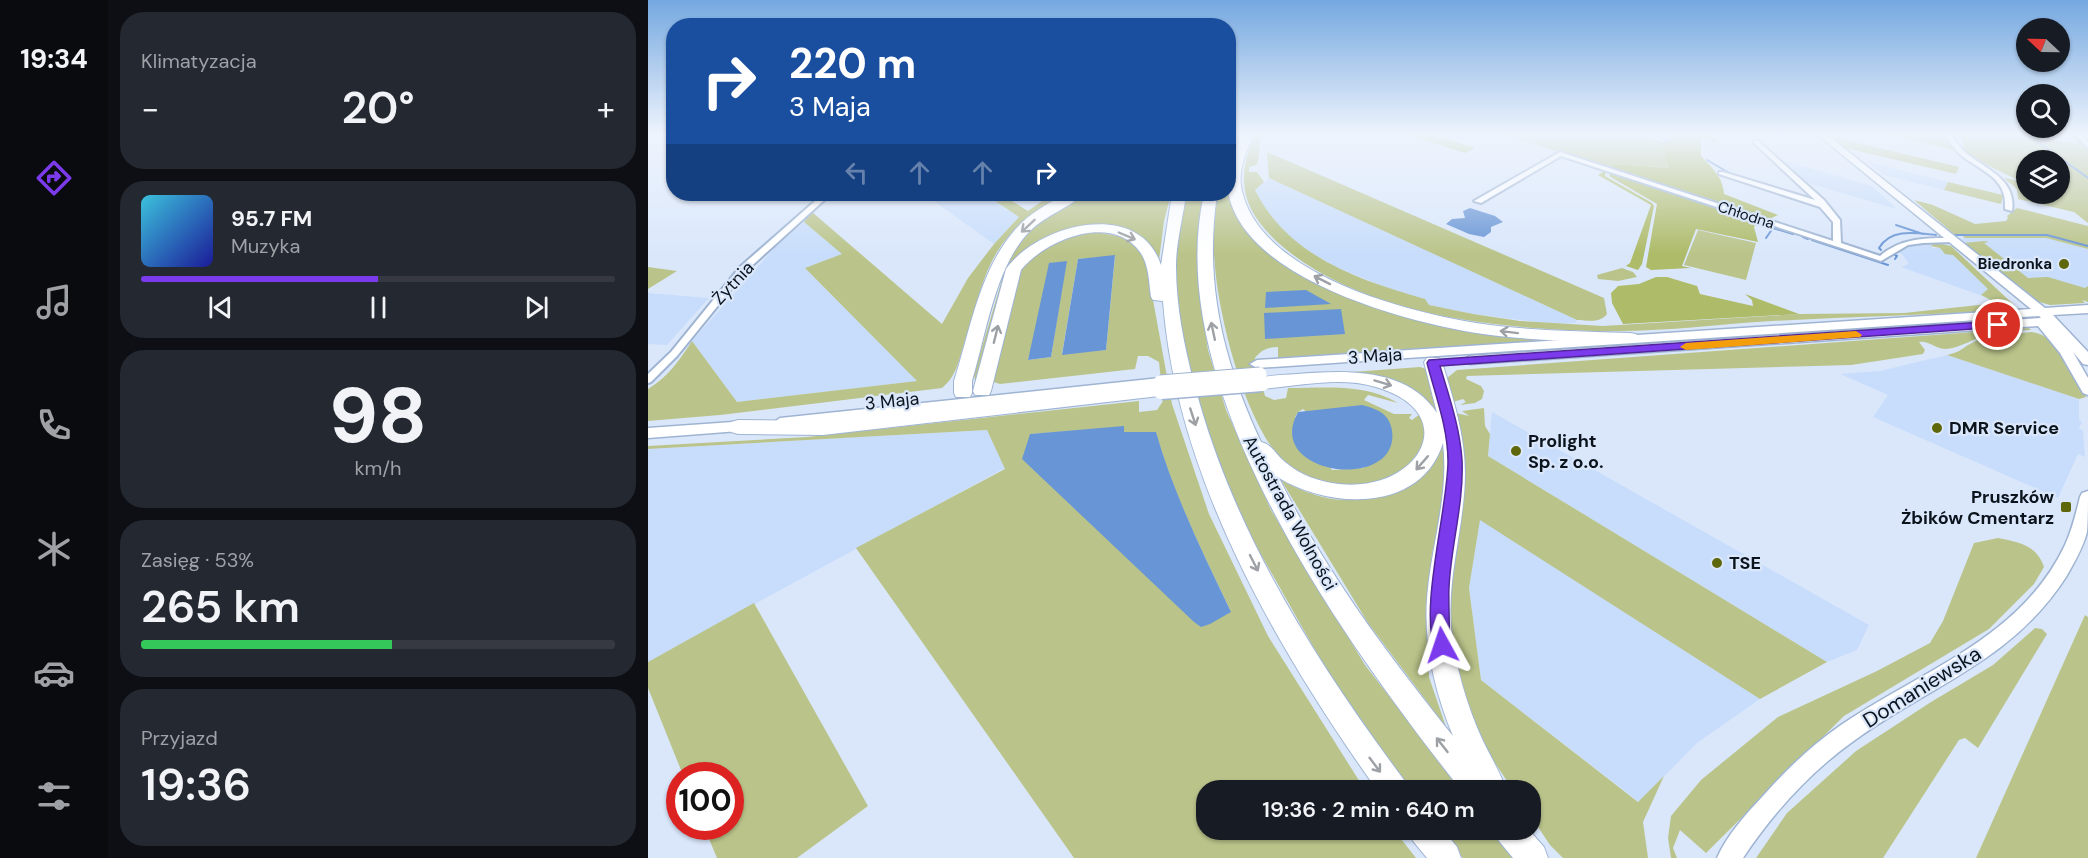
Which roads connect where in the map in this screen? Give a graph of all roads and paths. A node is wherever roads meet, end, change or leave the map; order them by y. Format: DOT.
graph roads {
  1 [pos="1525,174"];
  2 [pos="1621,174"];
  3 [pos="1724,174"];
  4 [pos="1790,174"];
  5 [pos="1870,174"];
  6 [pos="1991,174"];
  7 [pos="1236,190"];
  8 [pos="818,201"];
  9 [pos="1064,201"];
  10 [pos="1177,201"];
  11 [pos="1209,201"];
  12 [pos="1478,201"];
  13 [pos="1823,205"];
  14 [pos="2009,209"];
  15 [pos="1954,242"];
  16 [pos="1837,245"];
  17 [pos="2088,309"];
  18 [pos="2041,317"];
  19 [pos="2088,318"];
  20 [pos="1630,338"];
  21 [pos="1173,340"];
  22 [pos="1409,353"];
  23 [pos="2088,361"];
  24 [pos="1433,363"];
  25 [pos="1260,374"];
  26 [pos="648,380"];
  27 [pos="1160,382"];
  28 [pos="2088,390"];
  29 [pos="972,395"];
  30 [pos="738,427"];
  31 [pos="1243,427"];
  32 [pos="648,433"];
  33 [pos="2088,497"];
  34 [pos="1386,780"];
  35 [pos="1471,780"];
  36 [pos="1487,780"];
  37 [pos="1432,840"];
  38 [pos="1518,840"];
  39 [pos="1522,840"];
  40 [pos="1446,858"];
  41 [pos="1533,858"];
  42 [pos="1729,858"];
  1 -- 12 [label="street, Chłodna"];
  2 -- 16 [label="street, Chłodna"];
  3 -- 13 [label="street"];
  4 -- 13 [label="street"];
  5 -- 15 [label="main road"];
  6 -- 14 [label="street"];
  20 -- 7 [label="highway, one-way"];
  8 -- 26 [label="street, Żytnia"];
  9 -- 29 [label="highway, one-way"];
  10 -- 21 [label="highway"];
  31 -- 11 [label="highway, Autostrada Wolności, one-way"];
  13 -- 16 [label="street"];
  15 -- 16 [label="street, Chłodna"];
  15 -- 18 [label="main road"];
  17 -- 18 [label="main road, 3 Maja"];
  18 -- 19 [label="main road, 3 Maja"];
  18 -- 20 [label="main road, 3 Maja"];
  18 -- 23 [label="main road"];
  18 -- 24 [label="main road, 3 Maja"];
  18 -- 28 [label="main road"];
  20 -- 22 [label="main road, 3 Maja"];
  29 -- 21 [label="highway, one-way"];
  21 -- 34 [label="highway, one-way"];
  22 -- 24 [label="main road"];
  22 -- 25 [label="main road, 3 Maja"];
  24 -- 25 [label="main road, 3 Maja"];
  24 -- 36 [label="highway"];
  25 -- 27 [label="highway, bridge"];
  25 -- 31 [label="highway, one-way"];
  27 -- 29 [label="main road, 3 Maja"];
  27 -- 30 [label="highway"];
  29 -- 30 [label="main road, 3 Maja"];
  30 -- 32 [label="main road, 3 Maja"];
  35 -- 31 [label="highway, Autostrada Wolności, one-way"];
  33 -- 42 [label="main road, Domaniewska"];
  37 -- 40 [label="highway"];
  38 -- 41 [label="highway"];
  39 -- 41 [label="highway"];
}
